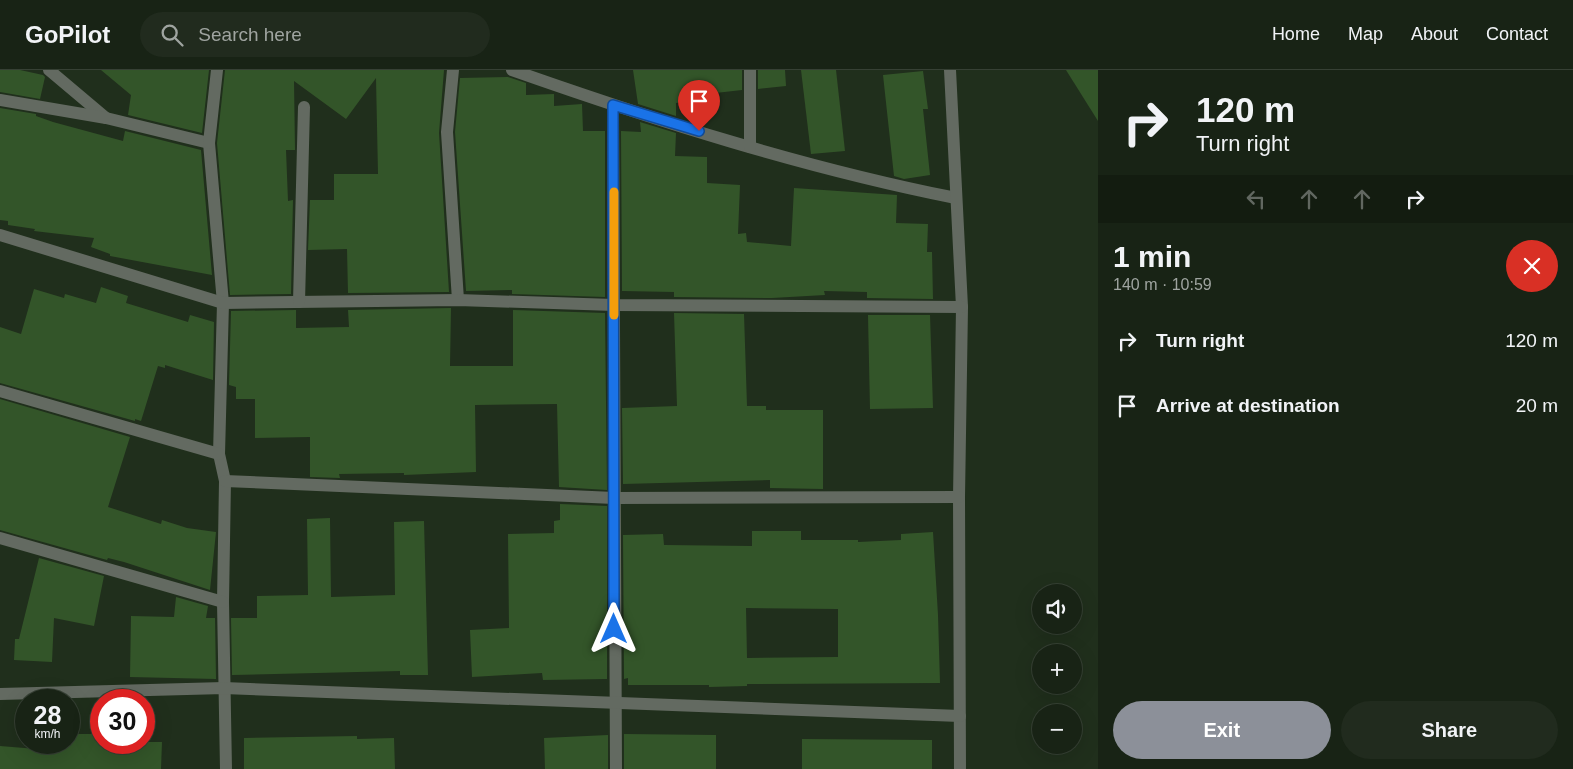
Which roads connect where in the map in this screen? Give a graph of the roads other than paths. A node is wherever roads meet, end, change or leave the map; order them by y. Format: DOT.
graph roads {
  1 [pos="49,70"];
  2 [pos="217,70"];
  3 [pos="453,70"];
  4 [pos="512,70"];
  5 [pos="750,70"];
  6 [pos="950,70"];
  7 [pos="0,100"];
  8 [pos="613,105"];
  9 [pos="304,107"];
  10 [pos="106,118"];
  11 [pos="209,143"];
  12 [pos="750,147"];
  13 [pos="956,198"];
  14 [pos="0,235"];
  15 [pos="458,300"];
  16 [pos="299,302"];
  17 [pos="224,303"];
  18 [pos="614,304"];
  19 [pos="962,307"];
  20 [pos="0,391"];
  21 [pos="219,454"];
  22 [pos="224,481"];
  23 [pos="960,497"];
  24 [pos="614,498"];
  25 [pos="0,538"];
  26 [pos="223,602"];
  27 [pos="224,688"];
  28 [pos="0,694"];
  29 [pos="615,704"];
  30 [pos="960,716"];
  31 [pos="226,769"];
  32 [pos="616,769"];
  33 [pos="960,769"];
  1 -- 10 [label="street"];
  2 -- 11 [label="street"];
  3 -- 15 [label="street"];
  4 -- 8 [label="street"];
  5 -- 12 [label="street"];
  6 -- 13 [label="street"];
  7 -- 10 [label="street"];
  8 -- 12 [label="street"];
  8 -- 18 [label="street"];
  9 -- 16 [label="street"];
  10 -- 11 [label="street"];
  11 -- 17 [label="street"];
  12 -- 13 [label="street"];
  13 -- 19 [label="street"];
  14 -- 17 [label="street"];
  15 -- 16 [label="street"];
  15 -- 18 [label="street"];
  16 -- 17 [label="street"];
  17 -- 21 [label="street"];
  18 -- 19 [label="street"];
  18 -- 24 [label="street"];
  19 -- 23 [label="street"];
  20 -- 21 [label="street"];
  21 -- 22 [label="street"];
  22 -- 24 [label="street"];
  22 -- 26 [label="street"];
  23 -- 24 [label="street"];
  23 -- 30 [label="street"];
  24 -- 29 [label="street"];
  25 -- 26 [label="street"];
  26 -- 27 [label="street"];
  27 -- 28 [label="street"];
  27 -- 29 [label="street"];
  27 -- 31 [label="street"];
  29 -- 30 [label="street"];
  29 -- 32 [label="street"];
  30 -- 33 [label="street"];
}
